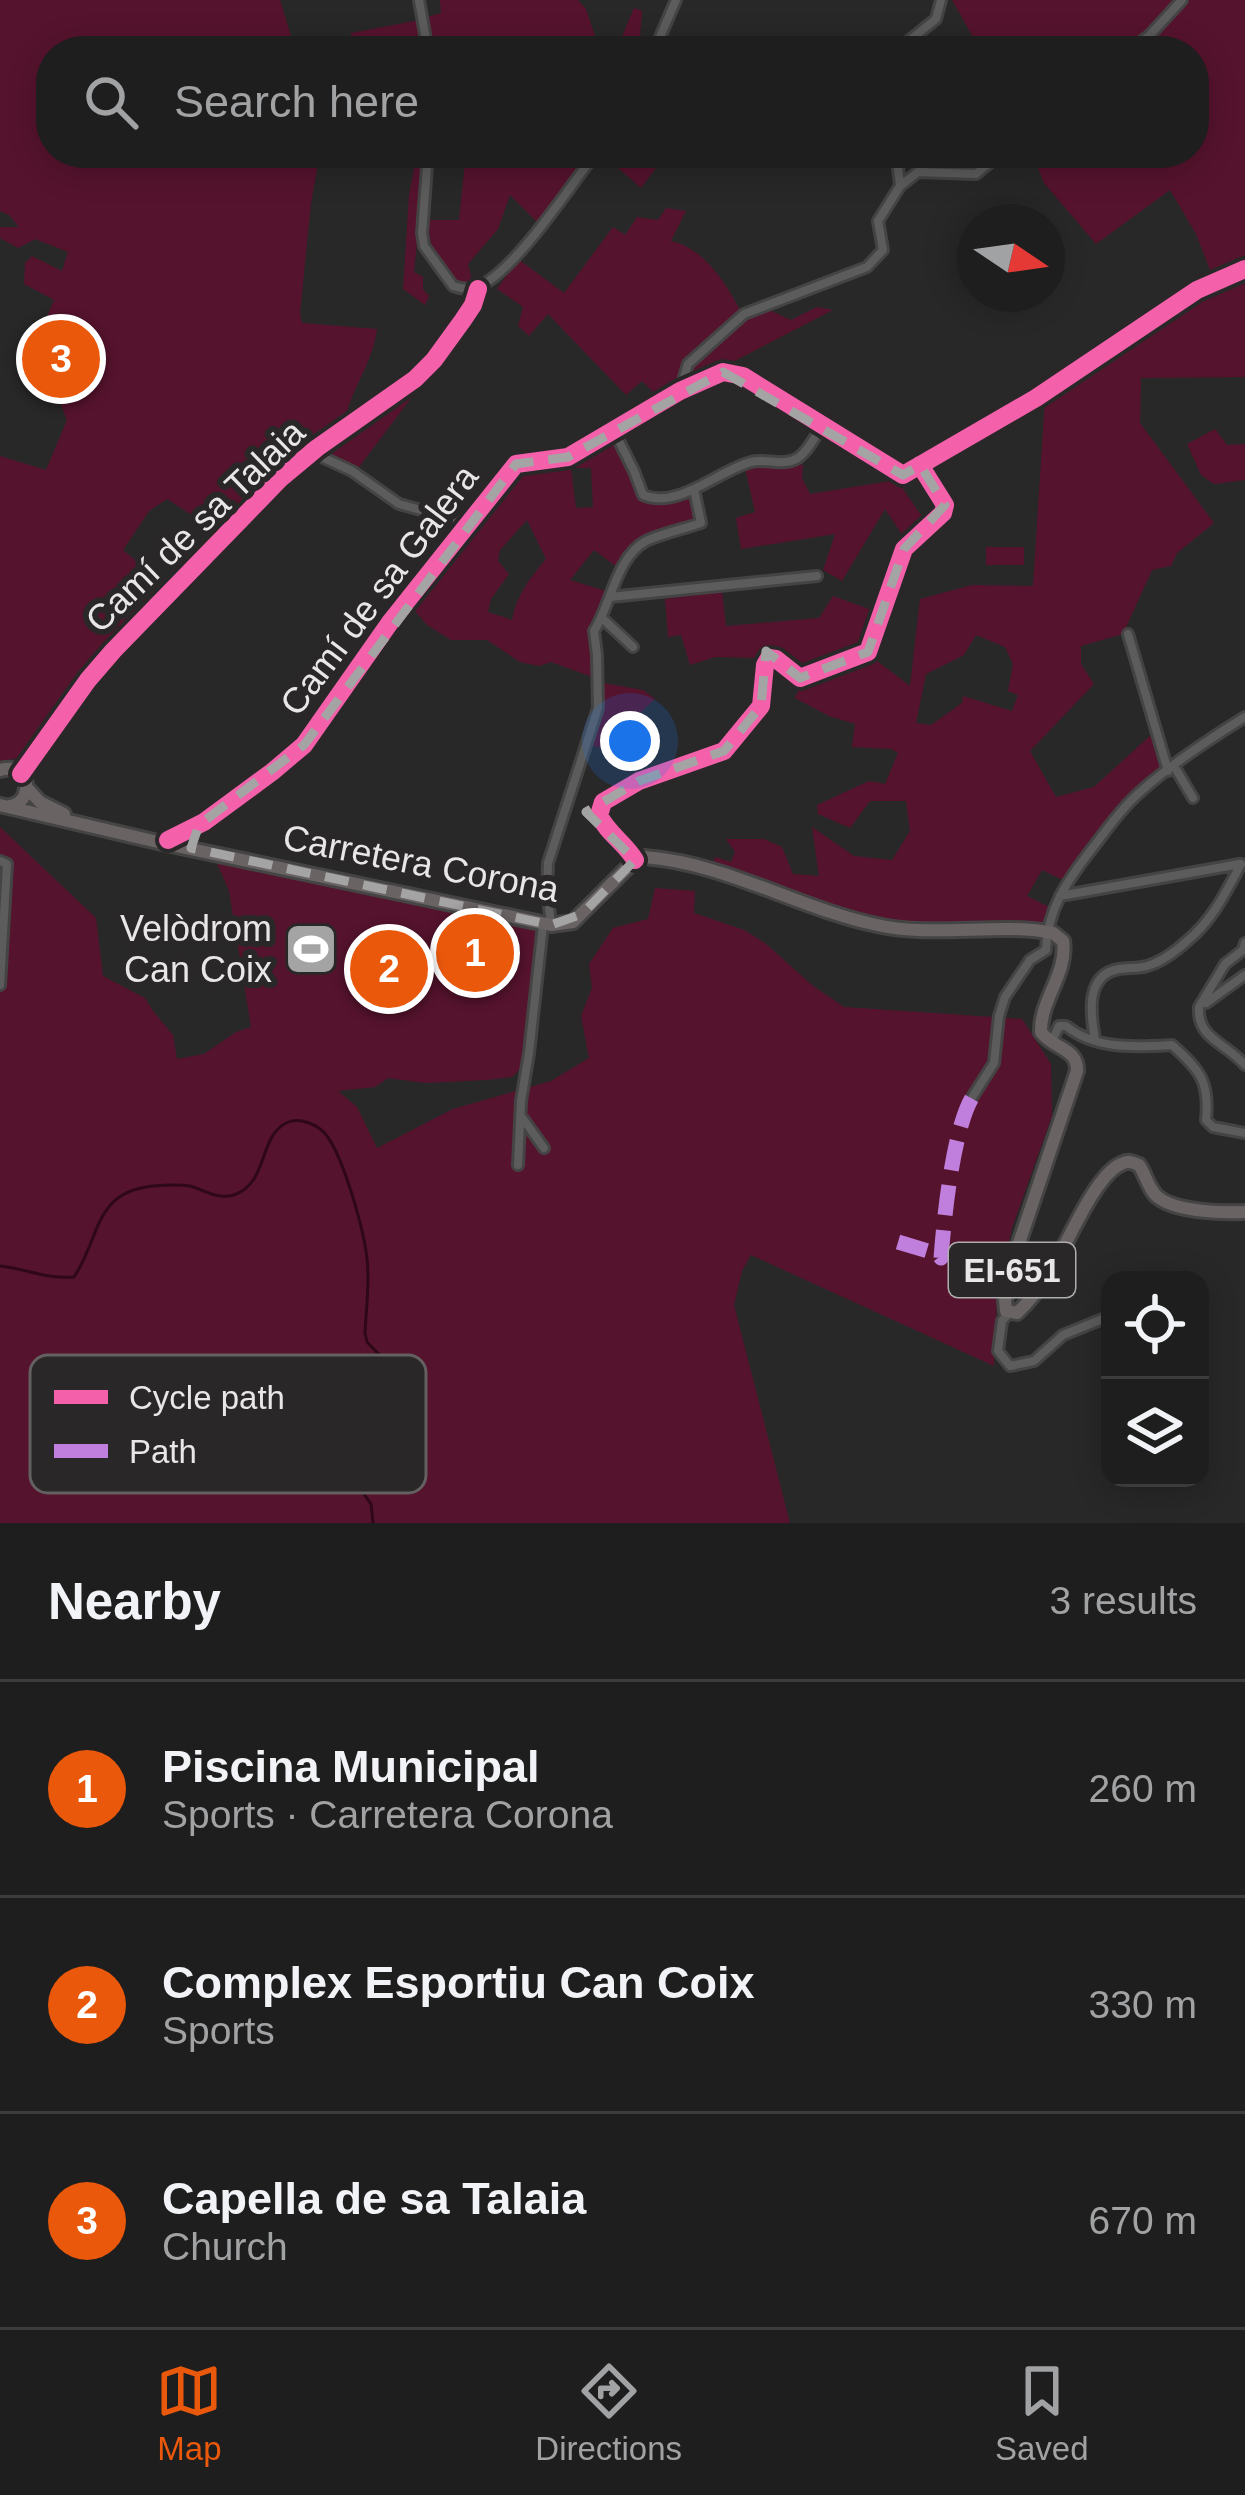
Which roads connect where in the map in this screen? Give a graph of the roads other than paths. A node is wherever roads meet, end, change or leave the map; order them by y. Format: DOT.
graph roads {
  1 [pos="419,0"];
  2 [pos="676,0"];
  3 [pos="941,0"];
  4 [pos="1182,0"];
  5 [pos="425,36"];
  6 [pos="660,36"];
  7 [pos="915,36"];
  8 [pos="1149,36"];
  9 [pos="427,168"];
  10 [pos="584,168"];
  11 [pos="898,168"];
  12 [pos="983,168"];
  13 [pos="900,186"];
  14 [pos="1245,269"];
  15 [pos="478,289"];
  16 [pos="680,391"];
  17 [pos="821,427"];
  18 [pos="614,431"];
  19 [pos="317,448"];
  20 [pos="920,465"];
  21 [pos="694,489"];
  22 [pos="468,523"];
  23 [pos="817,576"];
  24 [pos="609,597"];
  25 [pos="602,618"];
  26 [pos="1128,634"];
  27 [pos="633,646"];
  28 [pos="1245,718"];
  29 [pos="1171,769"];
  30 [pos="0,770"];
  31 [pos="21,774"];
  32 [pos="27,788"];
  33 [pos="1193,798"];
  34 [pos="4,806"];
  35 [pos="199,825"];
  36 [pos="187,831"];
  37 [pos="181,845"];
  38 [pos="635,860"];
  39 [pos="0,861"];
  40 [pos="1059,896"];
  41 [pos="547,924"];
  42 [pos="3,928"];
  43 [pos="1047,931"];
  44 [pos="1245,943"];
  45 [pos="1245,974"];
  46 [pos="0,985"];
  47 [pos="1199,1007"];
  48 [pos="1095,1041"];
  49 [pos="1051,1043"];
  50 [pos="1245,1065"];
  51 [pos="974,1096"];
  52 [pos="520,1114"];
  53 [pos="1245,1133"];
  54 [pos="544,1148"];
  55 [pos="518,1165"];
  56 [pos="1245,1212"];
  57 [pos="1009,1313"];
  58 [pos="1101,1320"];
  1 -- 5 [label="street"];
  2 -- 6 [label="street"];
  3 -- 7 [label="street"];
  4 -- 8 [label="street"];
  9 -- 15 [label="street"];
  10 -- 15 [label="street"];
  11 -- 13 [label="street"];
  12 -- 13 [label="street"];
  13 -- 16 [label="street"];
  14 -- 20 [label="street"];
  15 -- 19 [label="street, Camí de sa Talaia"];
  16 -- 17 [label="street, Camí de sa Galera"];
  16 -- 18 [label="street, Camí de sa Galera"];
  17 -- 20 [label="street, Camí de sa Galera"];
  17 -- 21 [label="street"];
  18 -- 21 [label="street"];
  18 -- 22 [label="street, Camí de sa Galera"];
  19 -- 22 [label="street"];
  19 -- 31 [label="street, Camí de sa Talaia"];
  20 -- 38 [label="street"];
  21 -- 24 [label="street"];
  22 -- 35 [label="street, Camí de sa Galera"];
  23 -- 24 [label="street"];
  24 -- 25 [label="street"];
  25 -- 27 [label="street"];
  25 -- 41 [label="street"];
  26 -- 29 [label="street"];
  28 -- 29 [label="street"];
  29 -- 33 [label="street"];
  29 -- 40 [label="street"];
  30 -- 31 [label="main road"];
  31 -- 32 [label="main road"];
  32 -- 34 [label="main road"];
  32 -- 37 [label="main road, Carretera Corona"];
  34 -- 37 [label="main road, Carretera Corona"];
  35 -- 36 [label="street, Camí de sa Galera"];
  35 -- 37 [label="street"];
  36 -- 37 [label="street"];
  36 -- 37 [label="street, Camí de sa Galera"];
  37 -- 41 [label="main road, Carretera Corona"];
  38 -- 41 [label="main road, Carretera Corona"];
  38 -- 43 [label="main road"];
  39 -- 42 [label="street"];
  40 -- 43 [label="street"];
  40 -- 48 [label="street"];
  41 -- 52 [label="street"];
  42 -- 46 [label="street"];
  43 -- 49 [label="main road, EI-651"];
  43 -- 51 [label="street"];
  44 -- 47 [label="street"];
  45 -- 47 [label="street"];
  47 -- 50 [label="street"];
  48 -- 49 [label="street"];
  48 -- 53 [label="street"];
  49 -- 57 [label="main road, EI-651"];
  52 -- 54 [label="street"];
  52 -- 55 [label="street"];
  56 -- 57 [label="main road, EI-651"];
  57 -- 58 [label="street"];
}
